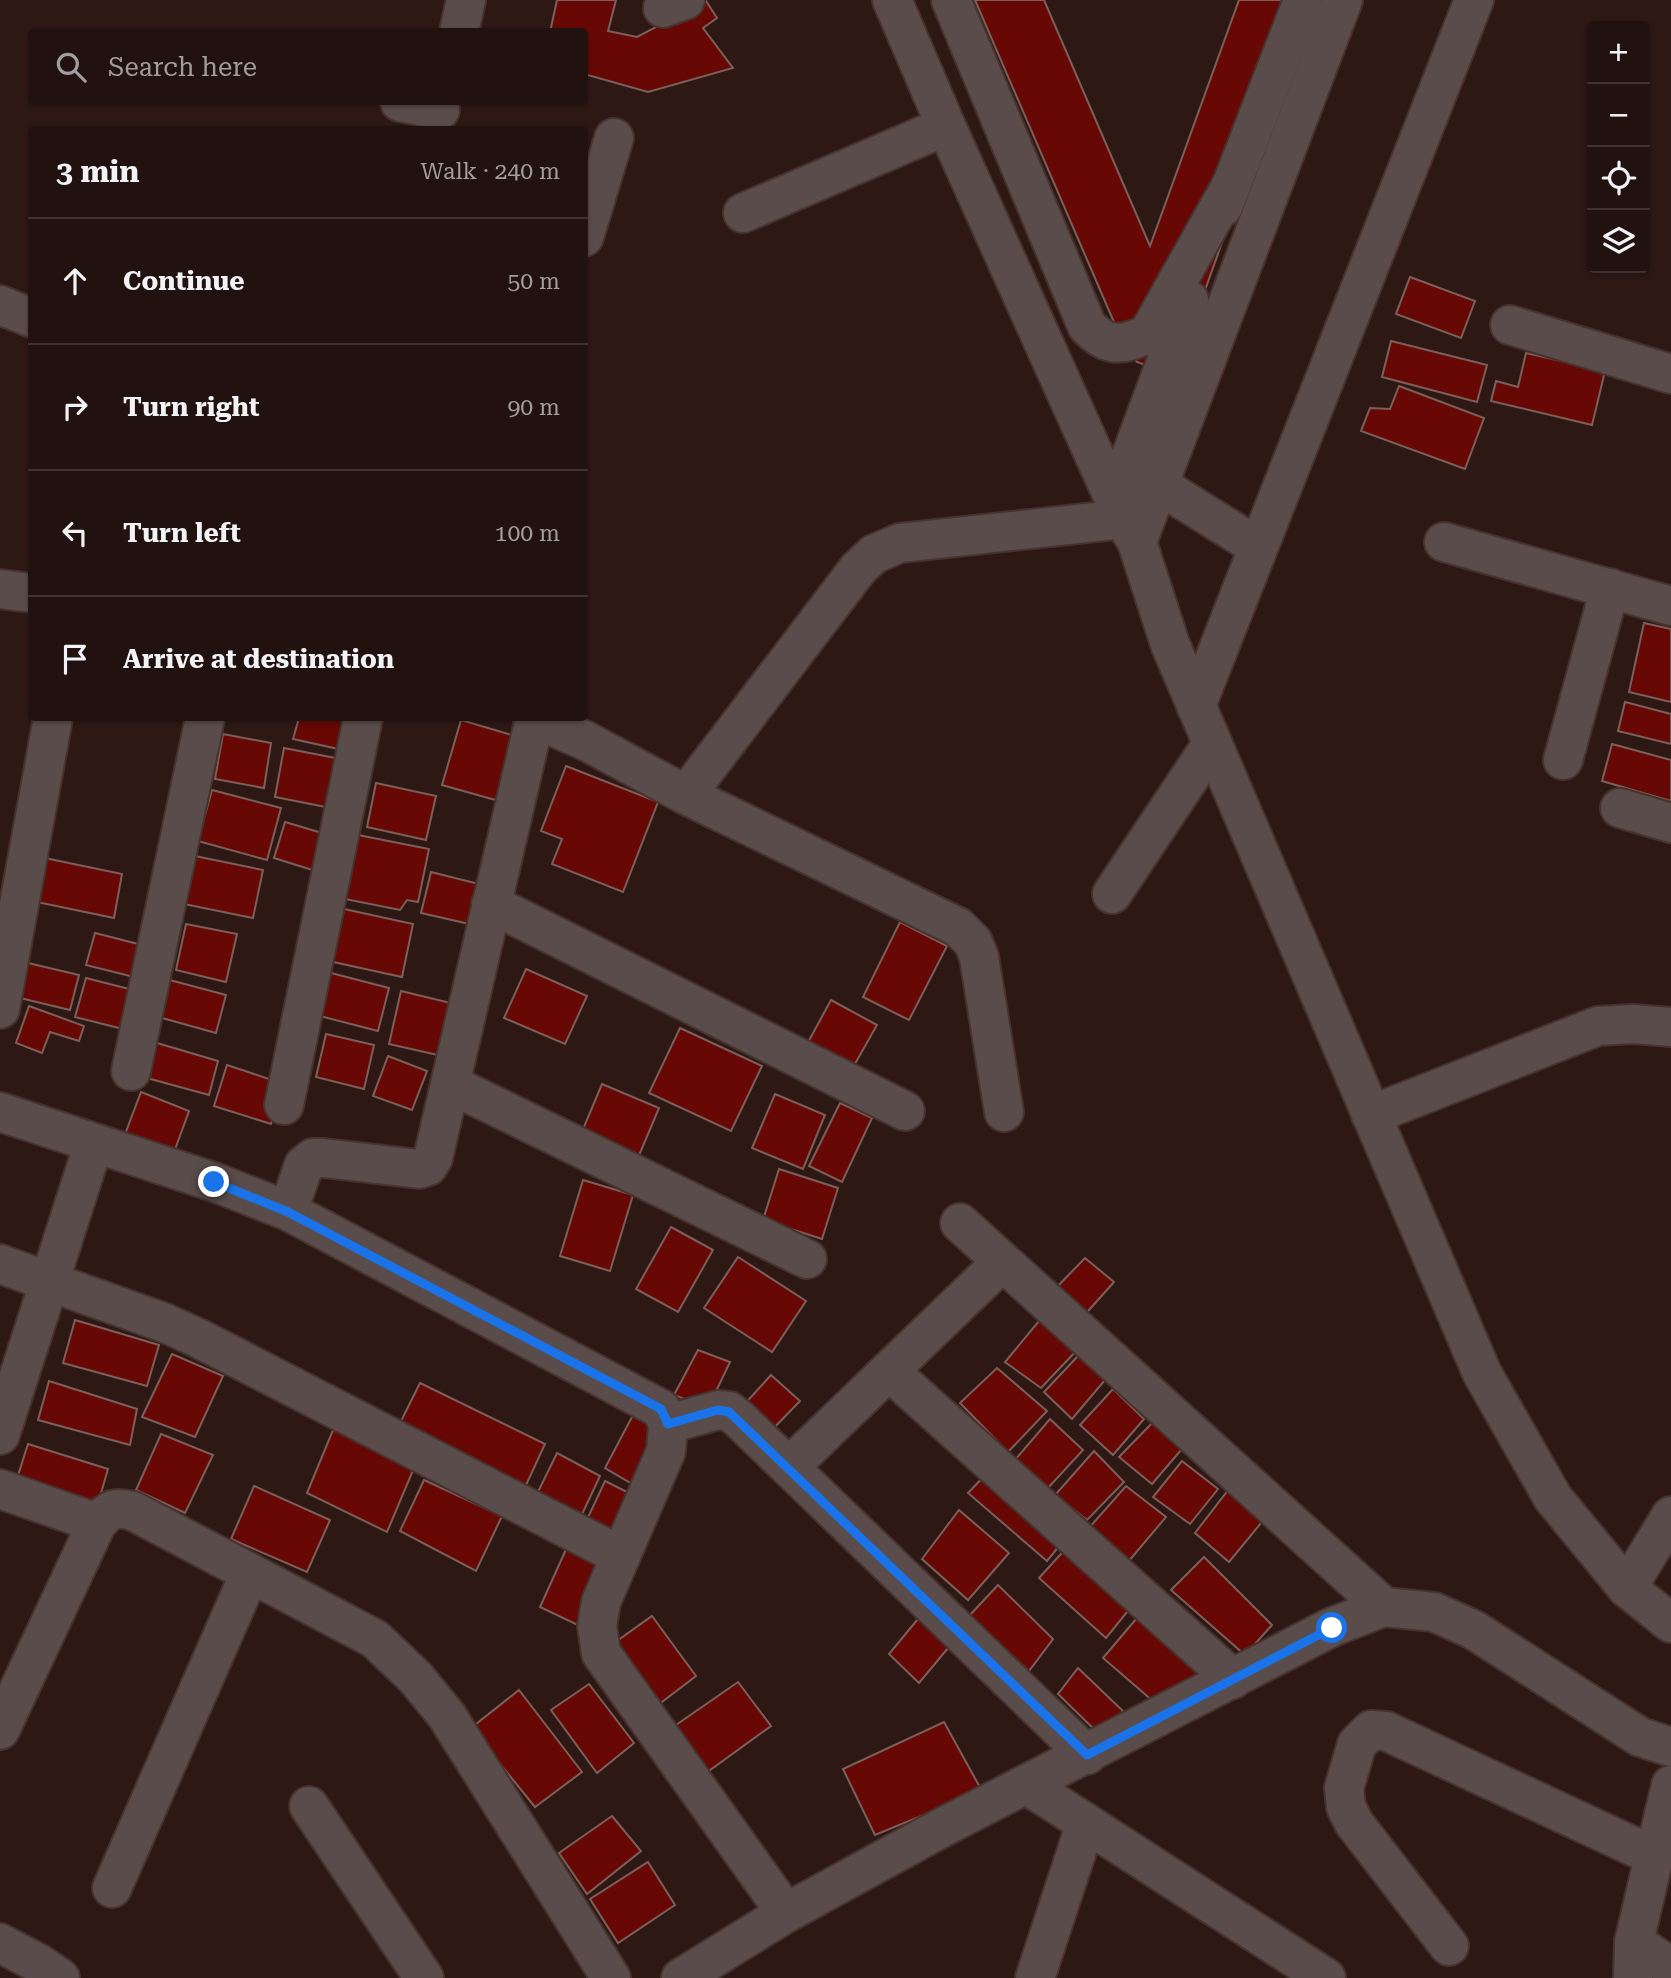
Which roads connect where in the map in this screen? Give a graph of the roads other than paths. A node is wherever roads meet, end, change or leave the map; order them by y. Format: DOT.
graph roads {
  1 [pos="466,0"];
  2 [pos="892,0"];
  3 [pos="951,0"];
  4 [pos="1303,0"];
  5 [pos="1343,0"];
  6 [pos="1474,0"];
  7 [pos="460,28"];
  8 [pos="410,105"];
  9 [pos="440,114"];
  10 [pos="946,127"];
  11 [pos="614,138"];
  12 [pos="1232,184"];
  13 [pos="743,213"];
  14 [pos="588,224"];
  15 [pos="0,305"];
  16 [pos="28,316"];
  17 [pos="1510,325"];
  18 [pos="1671,374"];
  19 [pos="1159,485"];
  20 [pos="1125,520"];
  21 [pos="1444,542"];
  22 [pos="1258,547"];
  23 [pos="1610,588"];
  24 [pos="0,590"];
  25 [pos="28,593"];
  26 [pos="1671,607"];
  27 [pos="1196,706"];
  28 [pos="52,721"];
  29 [pos="204,721"];
  30 [pos="362,721"];
  31 [pos="533,721"];
  32 [pos="541,721"];
  33 [pos="1212,744"];
  34 [pos="1563,760"];
  35 [pos="686,795"];
  36 [pos="1619,808"];
  37 [pos="1671,823"];
  38 [pos="1112,894"];
  39 [pos="491,904"];
  40 [pos="0,1009"];
  41 [pos="1671,1027"];
  42 [pos="131,1071"];
  43 [pos="450,1084"];
  44 [pos="284,1105"];
  45 [pos="905,1111"];
  46 [pos="0,1112"];
  47 [pos="1003,1112"];
  48 [pos="1371,1115"];
  49 [pos="93,1143"];
  50 [pos="288,1212"];
  51 [pos="960,1223"];
  52 [pos="807,1259"];
  53 [pos="1002,1262"];
  54 [pos="0,1264"];
  55 [pos="50,1280"];
  56 [pos="888,1371"];
  57 [pos="668,1424"];
  58 [pos="0,1435"];
  59 [pos="789,1467"];
  60 [pos="0,1489"];
  61 [pos="1671,1516"];
  62 [pos="97,1523"];
  63 [pos="621,1556"];
  64 [pos="250,1573"];
  65 [pos="1627,1588"];
  66 [pos="1384,1607"];
  67 [pos="1671,1623"];
  68 [pos="1233,1679"];
  69 [pos="0,1730"];
  70 [pos="1671,1747"];
  71 [pos="1087,1755"];
  72 [pos="1027,1785"];
  73 [pos="1671,1785"];
  74 [pos="309,1806"];
  75 [pos="1086,1823"];
  76 [pos="1654,1856"];
  77 [pos="112,1888"];
  78 [pos="786,1913"];
  79 [pos="0,1943"];
  80 [pos="1449,1946"];
  81 [pos="1633,1960"];
  82 [pos="1671,1967"];
  83 [pos="56,1977"];
  84 [pos="424,1978"];
  85 [pos="611,1978"];
  86 [pos="681,1978"];
  87 [pos="1035,1978"];
  88 [pos="1326,1978"];
  1 -- 7 [label="street"];
  2 -- 10 [label="street"];
  3 -- 12 [label="street"];
  4 -- 12 [label="street"];
  5 -- 19 [label="street"];
  6 -- 22 [label="street"];
  8 -- 9 [label="street"];
  10 -- 13 [label="street"];
  10 -- 20 [label="street"];
  11 -- 14 [label="street"];
  12 -- 20 [label="street"];
  15 -- 16 [label="street"];
  17 -- 18 [label="street"];
  19 -- 20 [label="street"];
  19 -- 22 [label="street"];
  20 -- 27 [label="street"];
  20 -- 35 [label="street"];
  21 -- 23 [label="street"];
  22 -- 27 [label="street"];
  23 -- 26 [label="street"];
  23 -- 34 [label="street"];
  24 -- 25 [label="street"];
  27 -- 33 [label="street"];
  28 -- 40 [label="street"];
  29 -- 42 [label="street"];
  30 -- 44 [label="street"];
  31 -- 39 [label="street"];
  32 -- 35 [label="street"];
  33 -- 38 [label="street"];
  33 -- 48 [label="street"];
  35 -- 47 [label="street"];
  36 -- 37 [label="street"];
  39 -- 43 [label="street"];
  39 -- 45 [label="street"];
  41 -- 48 [label="street"];
  43 -- 50 [label="street"];
  43 -- 52 [label="street"];
  46 -- 49 [label="street"];
  48 -- 65 [label="street"];
  49 -- 50 [label="street"];
  49 -- 55 [label="street"];
  50 -- 57 [label="street"];
  51 -- 53 [label="street"];
  53 -- 56 [label="street"];
  53 -- 66 [label="street"];
  54 -- 55 [label="street"];
  55 -- 58 [label="street"];
  55 -- 63 [label="street"];
  56 -- 59 [label="street"];
  56 -- 68 [label="street"];
  57 -- 59 [label="street"];
  57 -- 63 [label="street"];
  59 -- 71 [label="street"];
  60 -- 62 [label="street"];
  61 -- 65 [label="street"];
  62 -- 64 [label="street"];
  62 -- 69 [label="street"];
  63 -- 78 [label="street"];
  64 -- 77 [label="street"];
  64 -- 85 [label="street"];
  65 -- 67 [label="street"];
  66 -- 68 [label="street"];
  66 -- 70 [label="street"];
  68 -- 71 [label="street"];
  71 -- 72 [label="street"];
  72 -- 75 [label="street"];
  72 -- 78 [label="street"];
  73 -- 76 [label="street"];
  74 -- 84 [label="street"];
  75 -- 87 [label="street"];
  75 -- 88 [label="street"];
  76 -- 80 [label="street"];
  76 -- 81 [label="street"];
  78 -- 86 [label="street"];
  79 -- 83 [label="street"];
  81 -- 82 [label="street"];
}
